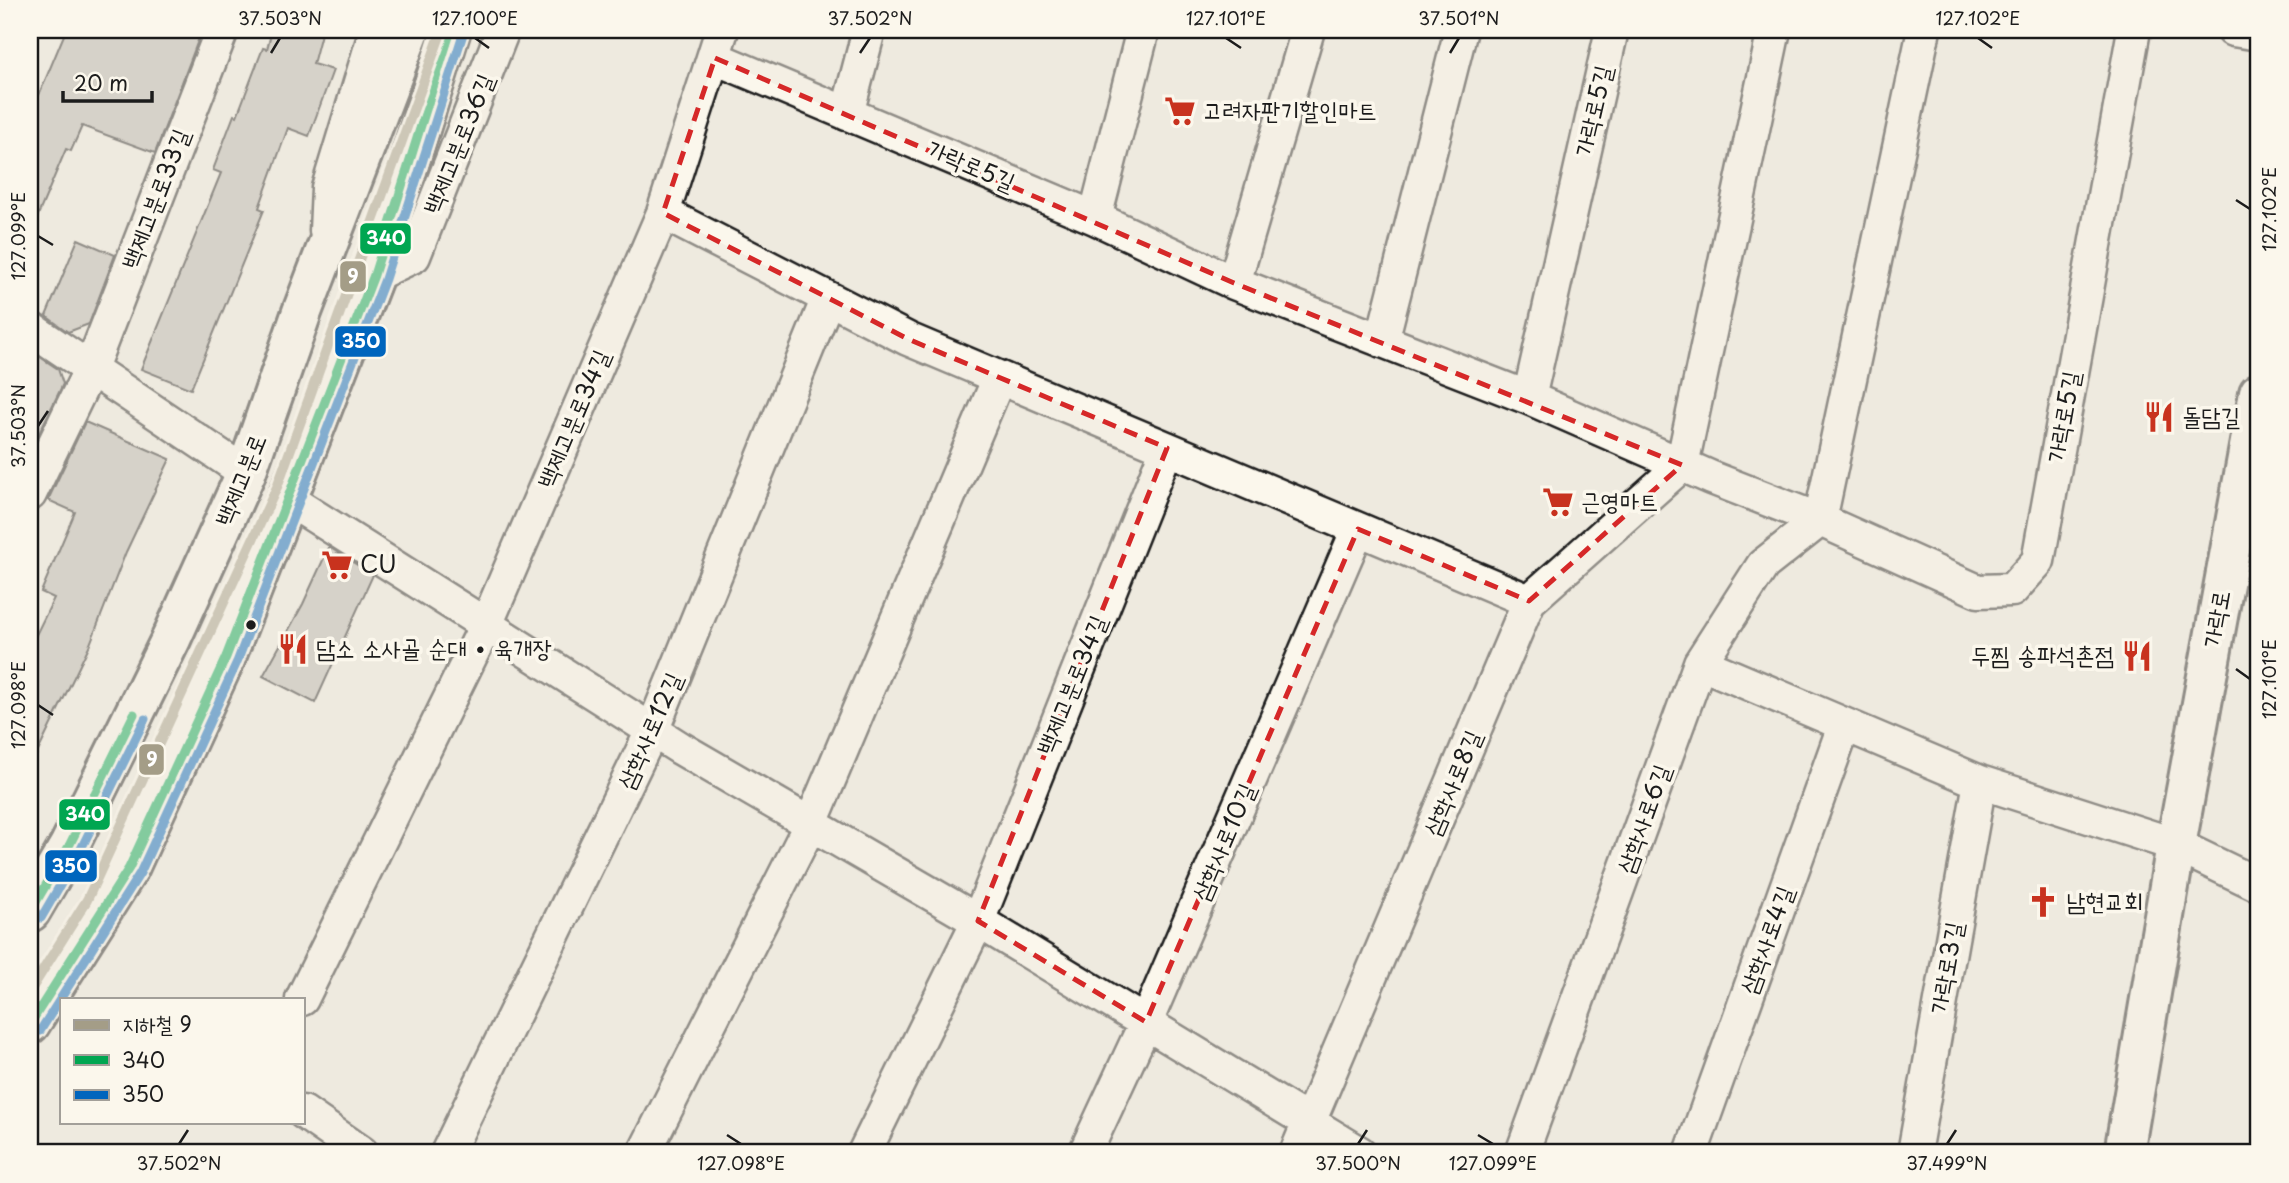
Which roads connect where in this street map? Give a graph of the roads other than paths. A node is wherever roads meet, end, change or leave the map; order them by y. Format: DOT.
graph roads {
  1 [pos="222,30"];
  2 [pos="376,30"];
  3 [pos="410,30"];
  4 [pos="451,30"];
  5 [pos="503,30"];
  6 [pos="869,30"];
  7 [pos="1143,30"];
  8 [pos="1308,30"];
  9 [pos="1461,30"];
  10 [pos="1612,30"];
  11 [pos="1774,30"];
  12 [pos="1924,30"];
  13 [pos="2134,30"];
  14 [pos="2233,30"];
  15 [pos="2259,34"];
  16 [pos="718,44"];
  17 [pos="847,114"];
  18 [pos="663,213"];
  19 [pos="1095,218"];
  20 [pos="325,251"];
  21 [pos="374,275"];
  22 [pos="1234,283"];
  23 [pos="828,298"];
  24 [pos="30,328"];
  25 [pos="1382,341"];
  26 [pos="91,368"];
  27 [pos="999,378"];
  28 [pos="2259,393"];
  29 [pos="1529,398"];
  30 [pos="1167,448"];
  31 [pos="1682,465"];
  32 [pos="246,473"];
  33 [pos="30,494"];
  34 [pos="289,500"];
  35 [pos="1820,520"];
  36 [pos="1358,529"];
  37 [pos="1530,601"];
  38 [pos="486,625"];
  39 [pos="1700,663"];
  40 [pos="1844,726"];
  41 [pos="652,731"];
  42 [pos="1980,782"];
  43 [pos="811,823"];
  44 [pos="2176,845"];
  45 [pos="2259,885"];
  46 [pos="30,912"];
  47 [pos="978,921"];
  48 [pos="302,998"];
  49 [pos="1146,1022"];
  50 [pos="30,1024"];
  51 [pos="304,1113"];
  52 [pos="1312,1121"];
  53 [pos="362,1153"];
  54 [pos="447,1153"];
  55 [pos="644,1153"];
  56 [pos="864,1153"];
  57 [pos="1085,1153"];
  58 [pos="1296,1153"];
  59 [pos="1360,1153"];
  60 [pos="1522,1153"];
  61 [pos="1691,1153"];
  62 [pos="1914,1153"];
  63 [pos="2124,1153"];
  1 -- 26 [label="street, 백제고분로33길"];
  2 -- 20 [label="street"];
  3 -- 20 [label="main road, 백제고분로"];
  4 -- 21 [label="main road, 백제고분로"];
  5 -- 21 [label="street, 백제고분로36길"];
  6 -- 17 [label="street"];
  7 -- 19 [label="street"];
  8 -- 22 [label="street"];
  9 -- 25 [label="street"];
  10 -- 29 [label="street, 가락로5길"];
  11 -- 31 [label="street"];
  12 -- 35 [label="street"];
  13 -- 35 [label="street, 가락로5길"];
  14 -- 15 [label="street"];
  16 -- 17 [label="street, 가락로5길"];
  16 -- 18 [label="street, 백제고분로34길"];
  17 -- 19 [label="street, 가락로5길"];
  18 -- 23 [label="street"];
  18 -- 38 [label="street, 백제고분로34길"];
  19 -- 22 [label="street, 가락로5길"];
  20 -- 32 [label="main road, 백제고분로"];
  21 -- 34 [label="main road, 백제고분로"];
  22 -- 25 [label="street, 가락로5길"];
  23 -- 27 [label="street"];
  23 -- 41 [label="street, 삼학사로12길"];
  24 -- 26 [label="street"];
  25 -- 29 [label="street, 가락로5길"];
  26 -- 32 [label="street"];
  26 -- 33 [label="street, 백제고분로33길"];
  27 -- 30 [label="street"];
  27 -- 43 [label="street"];
  28 -- 44 [label="main road, 가락로"];
  29 -- 31 [label="street, 가락로5길"];
  30 -- 36 [label="street"];
  30 -- 47 [label="street, 백제고분로34길"];
  31 -- 35 [label="street, 가락로5길"];
  31 -- 37 [label="street, 삼학사로8길"];
  32 -- 46 [label="main road, 백제고분로"];
  34 -- 38 [label="street"];
  34 -- 50 [label="main road, 백제고분로"];
  35 -- 39 [label="street, 삼학사로6길"];
  36 -- 37 [label="street"];
  36 -- 49 [label="street, 삼학사로10길"];
  37 -- 52 [label="street, 삼학사로8길"];
  38 -- 41 [label="street"];
  38 -- 48 [label="street, 백제고분로34길"];
  39 -- 40 [label="street"];
  39 -- 60 [label="street, 삼학사로6길"];
  40 -- 42 [label="street"];
  40 -- 61 [label="street, 삼학사로4길"];
  41 -- 43 [label="street"];
  41 -- 54 [label="street, 삼학사로12길"];
  42 -- 44 [label="street"];
  42 -- 62 [label="street, 가락로3길"];
  43 -- 47 [label="street"];
  43 -- 55 [label="street"];
  44 -- 45 [label="street"];
  44 -- 63 [label="main road, 가락로"];
  47 -- 49 [label="street"];
  47 -- 56 [label="street, 백제고분로34길"];
  49 -- 52 [label="street"];
  49 -- 57 [label="street, 삼학사로10길"];
  51 -- 53 [label="street"];
  52 -- 58 [label="street, 삼학사로8길"];
  52 -- 59 [label="street"];
}
